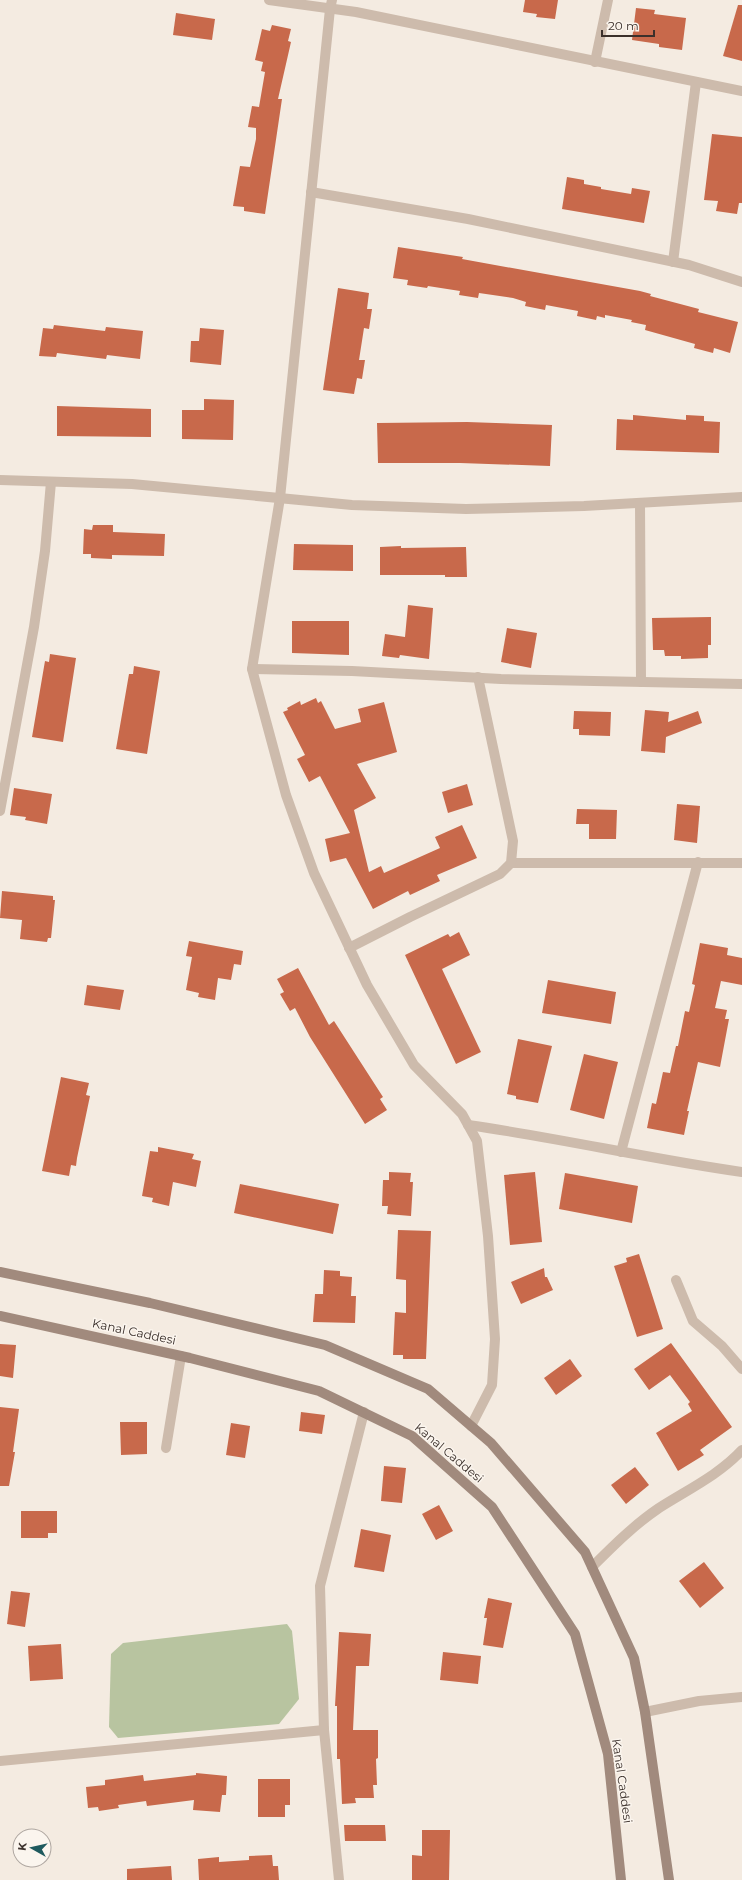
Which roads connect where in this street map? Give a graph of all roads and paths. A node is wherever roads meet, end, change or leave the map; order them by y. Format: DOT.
graph roads {
  1 [pos="269,0"];
  2 [pos="608,0"];
  3 [pos="331,4"];
  4 [pos="595,62"];
  5 [pos="696,82"];
  6 [pos="742,91"];
  7 [pos="311,192"];
  8 [pos="673,262"];
  9 [pos="742,282"];
  10 [pos="0,480"];
  11 [pos="51,482"];
  12 [pos="742,497"];
  13 [pos="280,498"];
  14 [pos="640,503"];
  15 [pos="252,669"];
  16 [pos="478,677"];
  17 [pos="641,682"];
  18 [pos="742,684"];
  19 [pos="0,811"];
  20 [pos="698,862"];
  21 [pos="511,863"];
  22 [pos="742,863"];
  23 [pos="349,948"];
  24 [pos="468,1125"];
  25 [pos="621,1152"];
  26 [pos="742,1172"];
  27 [pos="0,1272"];
  28 [pos="676,1280"];
  29 [pos="0,1316"];
  30 [pos="181,1356"];
  31 [pos="742,1369"];
  32 [pos="364,1412"];
  33 [pos="471,1426"];
  34 [pos="166,1448"];
  35 [pos="742,1450"];
  36 [pos="592,1567"];
  37 [pos="742,1697"];
  38 [pos="645,1712"];
  39 [pos="324,1730"];
  40 [pos="0,1761"];
  41 [pos="665,1878"];
  42 [pos="623,1879"];
  43 [pos="339,1880"];
  1 -- 3 [label="street"];
  2 -- 4 [label="street"];
  3 -- 4 [label="street"];
  3 -- 7 [label="street"];
  4 -- 5 [label="street"];
  5 -- 6 [label="street"];
  5 -- 8 [label="street"];
  7 -- 8 [label="street"];
  7 -- 13 [label="street"];
  8 -- 9 [label="street"];
  10 -- 11 [label="street"];
  11 -- 13 [label="street"];
  11 -- 19 [label="street"];
  12 -- 14 [label="street"];
  13 -- 14 [label="street"];
  13 -- 15 [label="street"];
  14 -- 17 [label="street"];
  15 -- 16 [label="street"];
  15 -- 23 [label="street"];
  16 -- 17 [label="street"];
  16 -- 21 [label="street"];
  17 -- 18 [label="street"];
  20 -- 21 [label="street"];
  20 -- 22 [label="street"];
  20 -- 25 [label="street"];
  21 -- 23 [label="street"];
  23 -- 24 [label="street"];
  24 -- 25 [label="street"];
  24 -- 33 [label="street"];
  25 -- 26 [label="street"];
  27 -- 33 [label="main road"];
  28 -- 31 [label="street"];
  29 -- 30 [label="main road, Kanal Caddesi"];
  30 -- 32 [label="main road, Kanal Caddesi"];
  30 -- 34 [label="street"];
  32 -- 39 [label="street"];
  32 -- 42 [label="main road, Kanal Caddesi"];
  33 -- 36 [label="main road"];
  35 -- 36 [label="street"];
  36 -- 38 [label="main road"];
  37 -- 38 [label="street"];
  38 -- 41 [label="main road"];
  39 -- 40 [label="street"];
  39 -- 43 [label="street"];
}
